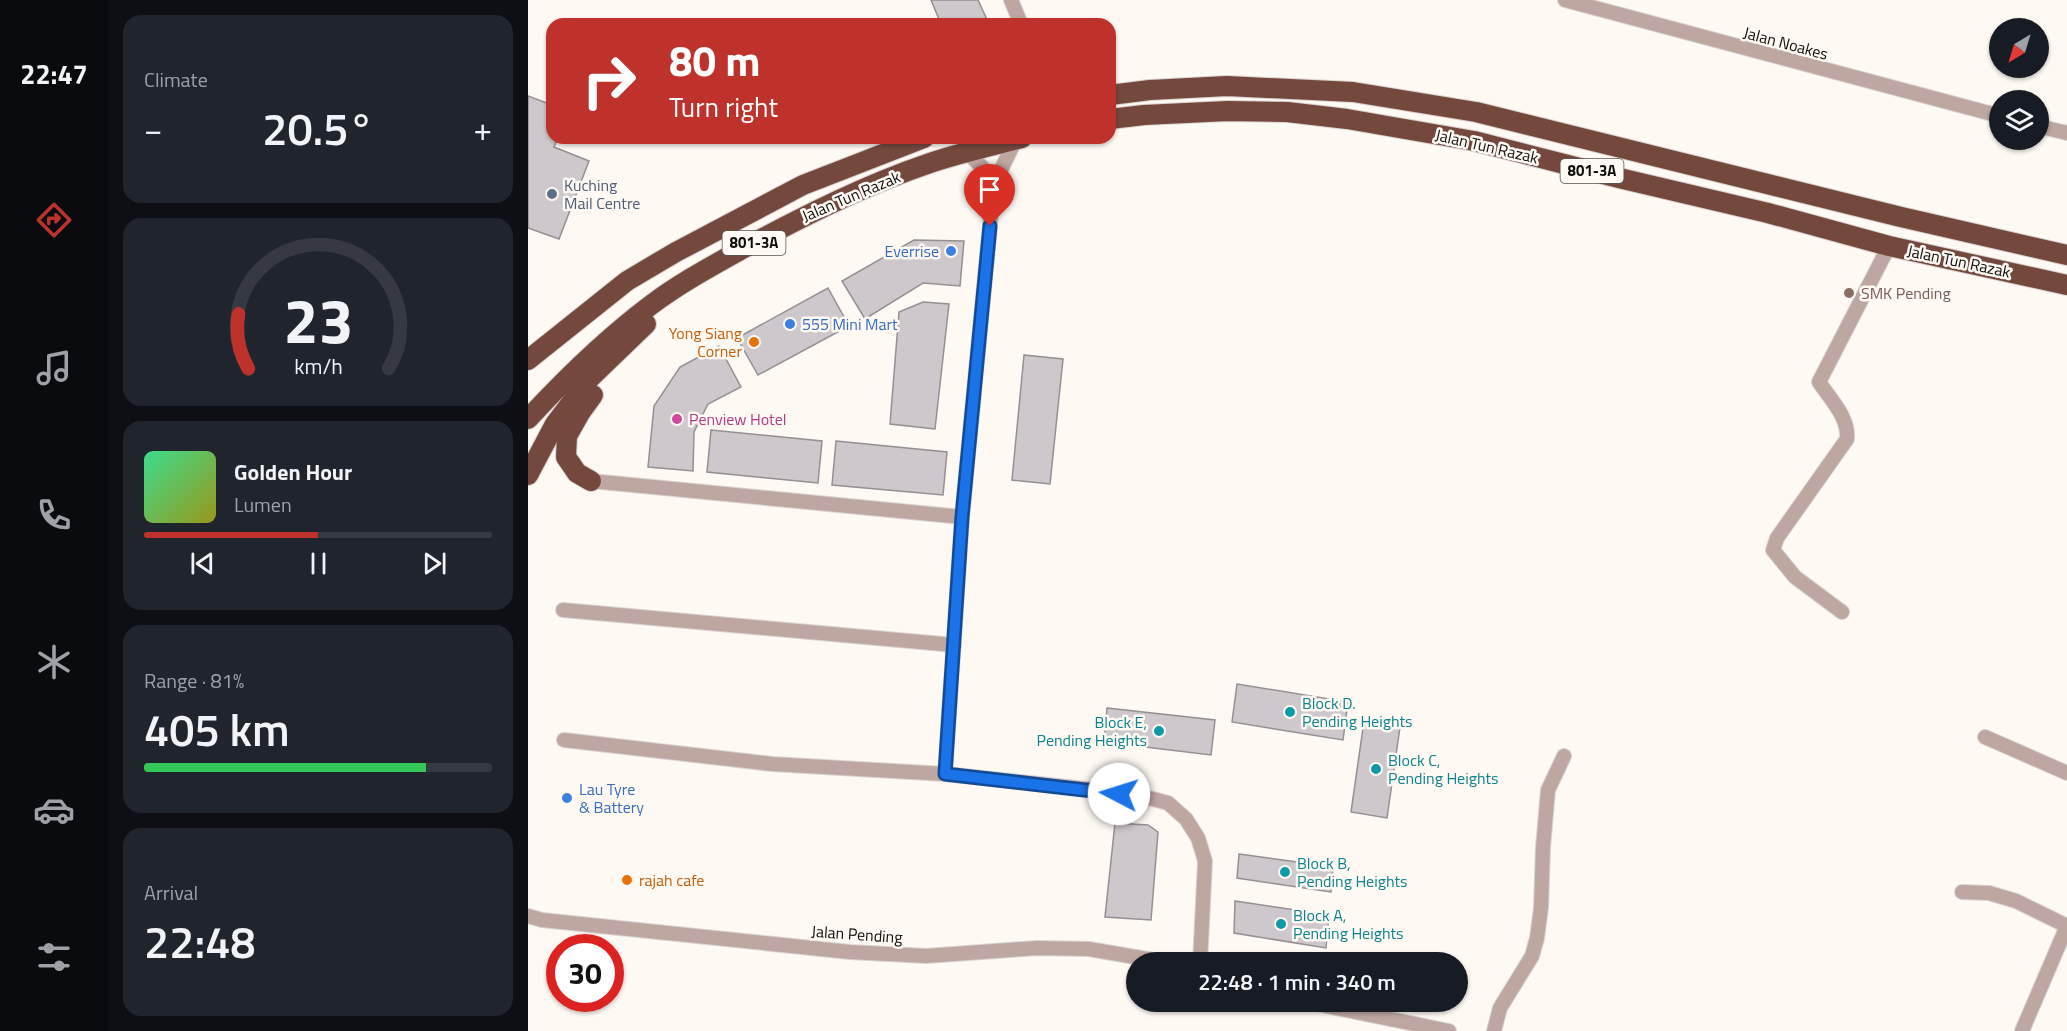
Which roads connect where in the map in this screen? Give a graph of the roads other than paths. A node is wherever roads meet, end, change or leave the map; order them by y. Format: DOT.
graph roads {
  1 [pos="1011,0"];
  2 [pos="1565,0"];
  3 [pos="1018,18"];
  4 [pos="1116,94"];
  5 [pos="1989,113"];
  6 [pos="1116,118"];
  7 [pos="2049,129"];
  8 [pos="2067,133"];
  9 [pos="909,144"];
  10 [pos="999,144"];
  11 [pos="1016,144"];
  12 [pos="967,152"];
  13 [pos="994,184"];
  14 [pos="1889,246"];
  15 [pos="2067,255"];
  16 [pos="686,280"];
  17 [pos="2067,285"];
  18 [pos="590,310"];
  19 [pos="528,341"];
  20 [pos="627,343"];
  21 [pos="528,360"];
  22 [pos="528,419"];
  23 [pos="528,476"];
  24 [pos="591,482"];
  25 [pos="962,517"];
  26 [pos="563,609"];
  27 [pos="1842,612"];
  28 [pos="954,645"];
  29 [pos="1985,737"];
  30 [pos="564,740"];
  31 [pos="1564,756"];
  32 [pos="2067,773"];
  33 [pos="945,774"];
  34 [pos="1962,892"];
  35 [pos="528,916"];
  36 [pos="535,921"];
  37 [pos="2067,926"];
  38 [pos="1201,952"];
  39 [pos="1126,956"];
  40 [pos="1356,1012"];
  41 [pos="1449,1031"];
  42 [pos="1494,1031"];
  43 [pos="2022,1031"];
  1 -- 3 [label="street"];
  2 -- 5 [label="street, Jalan Noakes"];
  4 -- 15 [label="highway, Jalan Tun Razak"];
  6 -- 14 [label="highway, Jalan Tun Razak / 801-3A"];
  7 -- 8 [label="street"];
  9 -- 18 [label="highway, Jalan Tun Razak"];
  10 -- 12 [label="highway, Jalan Tun Razak / 801-3A"];
  11 -- 13 [label="street"];
  12 -- 13 [label="street"];
  12 -- 16 [label="highway, Jalan Tun Razak / 801-3A"];
  13 -- 25 [label="street"];
  14 -- 17 [label="highway, Jalan Tun Razak / 801-3A"];
  14 -- 27 [label="street"];
  16 -- 20 [label="highway"];
  16 -- 22 [label="highway, Jalan Tun Razak / 801-3A"];
  18 -- 19 [label="highway"];
  18 -- 21 [label="highway, Jalan Tun Razak"];
  20 -- 23 [label="highway"];
  20 -- 24 [label="highway"];
  24 -- 25 [label="street"];
  25 -- 28 [label="street"];
  26 -- 28 [label="street"];
  28 -- 33 [label="street"];
  29 -- 32 [label="street"];
  30 -- 33 [label="street"];
  31 -- 42 [label="street"];
  33 -- 38 [label="street"];
  34 -- 37 [label="street"];
  35 -- 36 [label="street, Jalan Pending"];
  36 -- 39 [label="street, Jalan Pending"];
  37 -- 43 [label="street"];
  40 -- 41 [label="street"];
}
